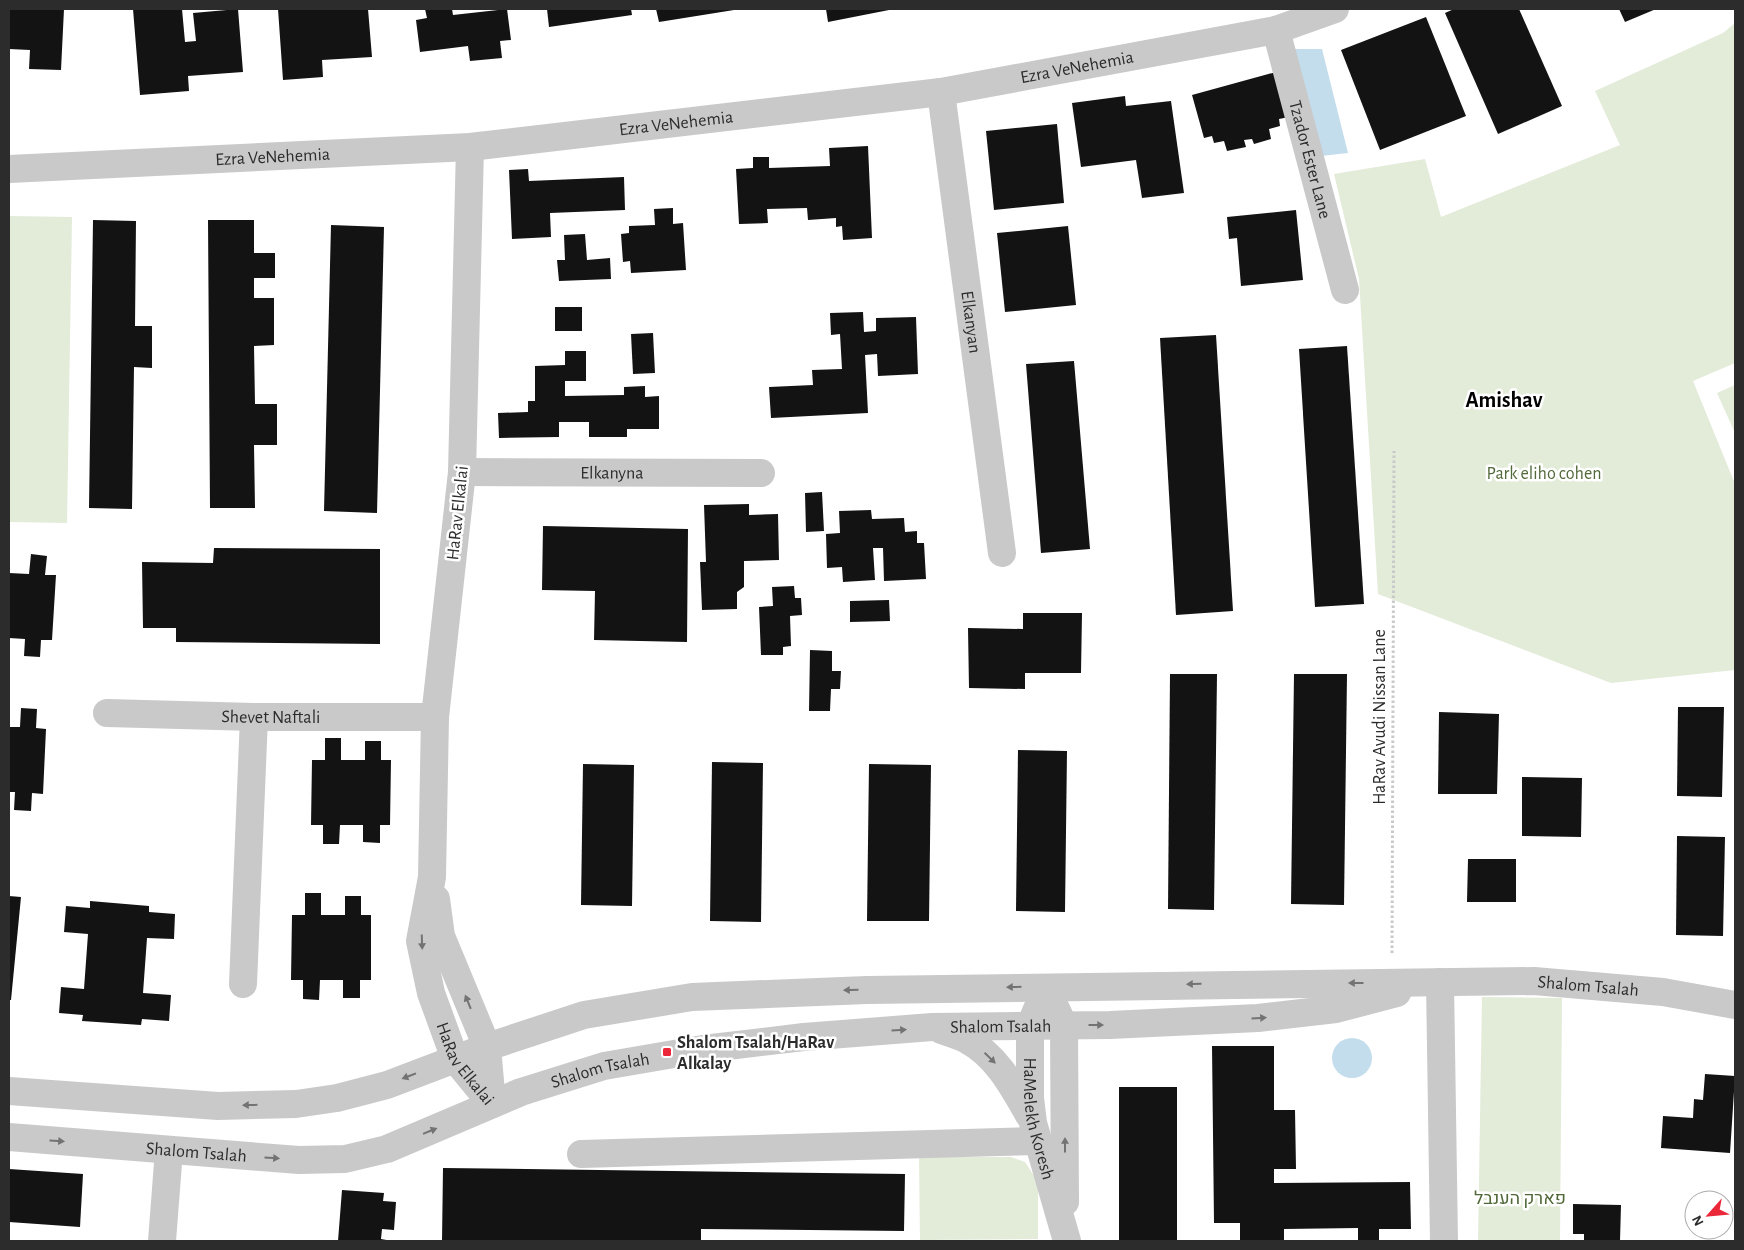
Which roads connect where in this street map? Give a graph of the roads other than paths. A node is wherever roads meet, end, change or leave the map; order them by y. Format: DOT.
graph roads {
  1 [pos="1335,9"];
  2 [pos="1276,30"];
  3 [pos="941,92"];
  4 [pos="470,147"];
  5 [pos="9,169"];
  6 [pos="1345,290"];
  7 [pos="462,472"];
  8 [pos="761,473"];
  9 [pos="1002,553"];
  10 [pos="107,713"];
  11 [pos="254,717"];
  12 [pos="436,717"];
  13 [pos="432,877"];
  14 [pos="1440,982"];
  15 [pos="243,984"];
  16 [pos="1046,987"];
  17 [pos="1735,1005"];
  18 [pos="1030,1026"];
  19 [pos="1064,1026"];
  20 [pos="932,1027"];
  21 [pos="486,1047"];
  22 [pos="455,1059"];
  23 [pos="9,1091"];
  24 [pos="492,1104"];
  25 [pos="1035,1132"];
  26 [pos="9,1137"];
  27 [pos="169,1150"];
  28 [pos="581,1154"];
  29 [pos="1066,1235"];
  30 [pos="162,1241"];
  31 [pos="1444,1241"];
  1 -- 2 [label="street, Ezra VeNehemia"];
  2 -- 3 [label="street, Ezra VeNehemia"];
  2 -- 6 [label="street, Tzador Ester Lane"];
  3 -- 4 [label="street, Ezra VeNehemia"];
  3 -- 9 [label="street, Elkanyan"];
  4 -- 5 [label="street, Ezra VeNehemia"];
  4 -- 7 [label="street, HaRav Elkalai"];
  7 -- 8 [label="street, Elkanyna"];
  7 -- 12 [label="street, HaRav Elkalai"];
  10 -- 11 [label="street, Shevet Naftali"];
  11 -- 12 [label="street, Shevet Naftali"];
  11 -- 15 [label="street"];
  12 -- 13 [label="street, HaRav Elkalai"];
  21 -- 13 [label="street, HaRav Elkalai, one-way"];
  13 -- 22 [label="street, HaRav Elkalai, one-way"];
  14 -- 16 [label="street, Shalom Tsalah, one-way"];
  14 -- 17 [label="street, Shalom Tsalah"];
  19 -- 14 [label="street, Shalom Tsalah, one-way"];
  14 -- 31 [label="street"];
  16 -- 18 [label="street, HaMelekh Koresh"];
  16 -- 19 [label="street, HaMelekh Koresh"];
  16 -- 21 [label="street, Shalom Tsalah, one-way"];
  18 -- 19 [label="street, Shalom Tsalah"];
  18 -- 20 [label="street, Shalom Tsalah"];
  18 -- 25 [label="street, HaMelekh Koresh"];
  29 -- 19 [label="street, HaMelekh Koresh, one-way"];
  24 -- 20 [label="street, Shalom Tsalah, one-way"];
  20 -- 25 [label="street, one-way"];
  21 -- 22 [label="street, Shalom Tsalah"];
  21 -- 24 [label="street, HaRav Elkalai"];
  22 -- 23 [label="street, Shalom Tsalah, one-way"];
  22 -- 24 [label="street, HaRav Elkalai"];
  27 -- 24 [label="street, Shalom Tsalah, one-way"];
  25 -- 28 [label="street"];
  25 -- 29 [label="street, HaMelekh Koresh"];
  26 -- 27 [label="street, Shalom Tsalah, one-way"];
  27 -- 30 [label="street"];
}
